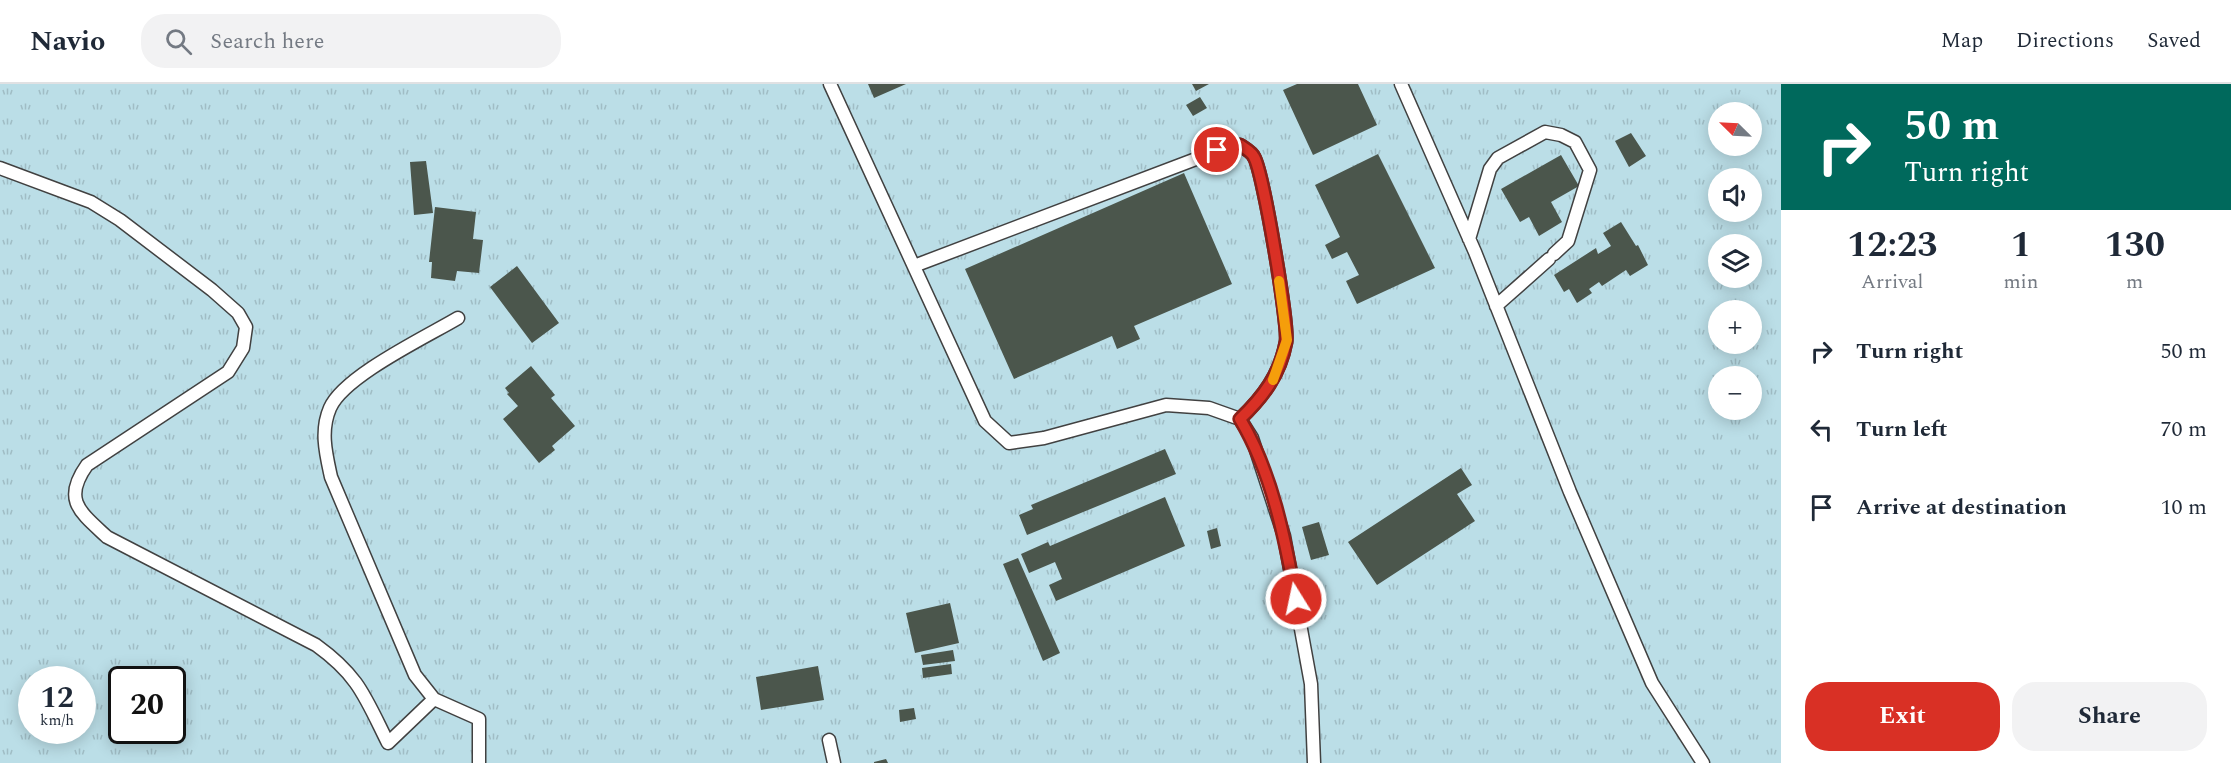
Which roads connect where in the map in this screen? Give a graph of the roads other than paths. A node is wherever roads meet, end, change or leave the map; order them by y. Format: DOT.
graph roads {
  1 [pos="830,84"];
  2 [pos="1401,84"];
  3 [pos="0,168"];
  4 [pos="1469,239"];
  5 [pos="914,266"];
  6 [pos="1496,306"];
  7 [pos="458,318"];
  8 [pos="1240,419"];
  9 [pos="434,699"];
  10 [pos="829,740"];
  11 [pos="479,763"];
  12 [pos="834,763"];
  13 [pos="1314,763"];
  14 [pos="1703,763"];
  1 -- 5 [label="lane"];
  2 -- 4 [label="lane"];
  3 -- 9 [label="lane"];
  4 -- 6 [label="lane"];
  4 -- 6 [label="lane"];
  5 -- 8 [label="lane"];
  5 -- 8 [label="lane"];
  6 -- 14 [label="lane"];
  7 -- 9 [label="lane"];
  8 -- 13 [label="lane"];
  9 -- 11 [label="lane"];
  10 -- 12 [label="lane"];
}
